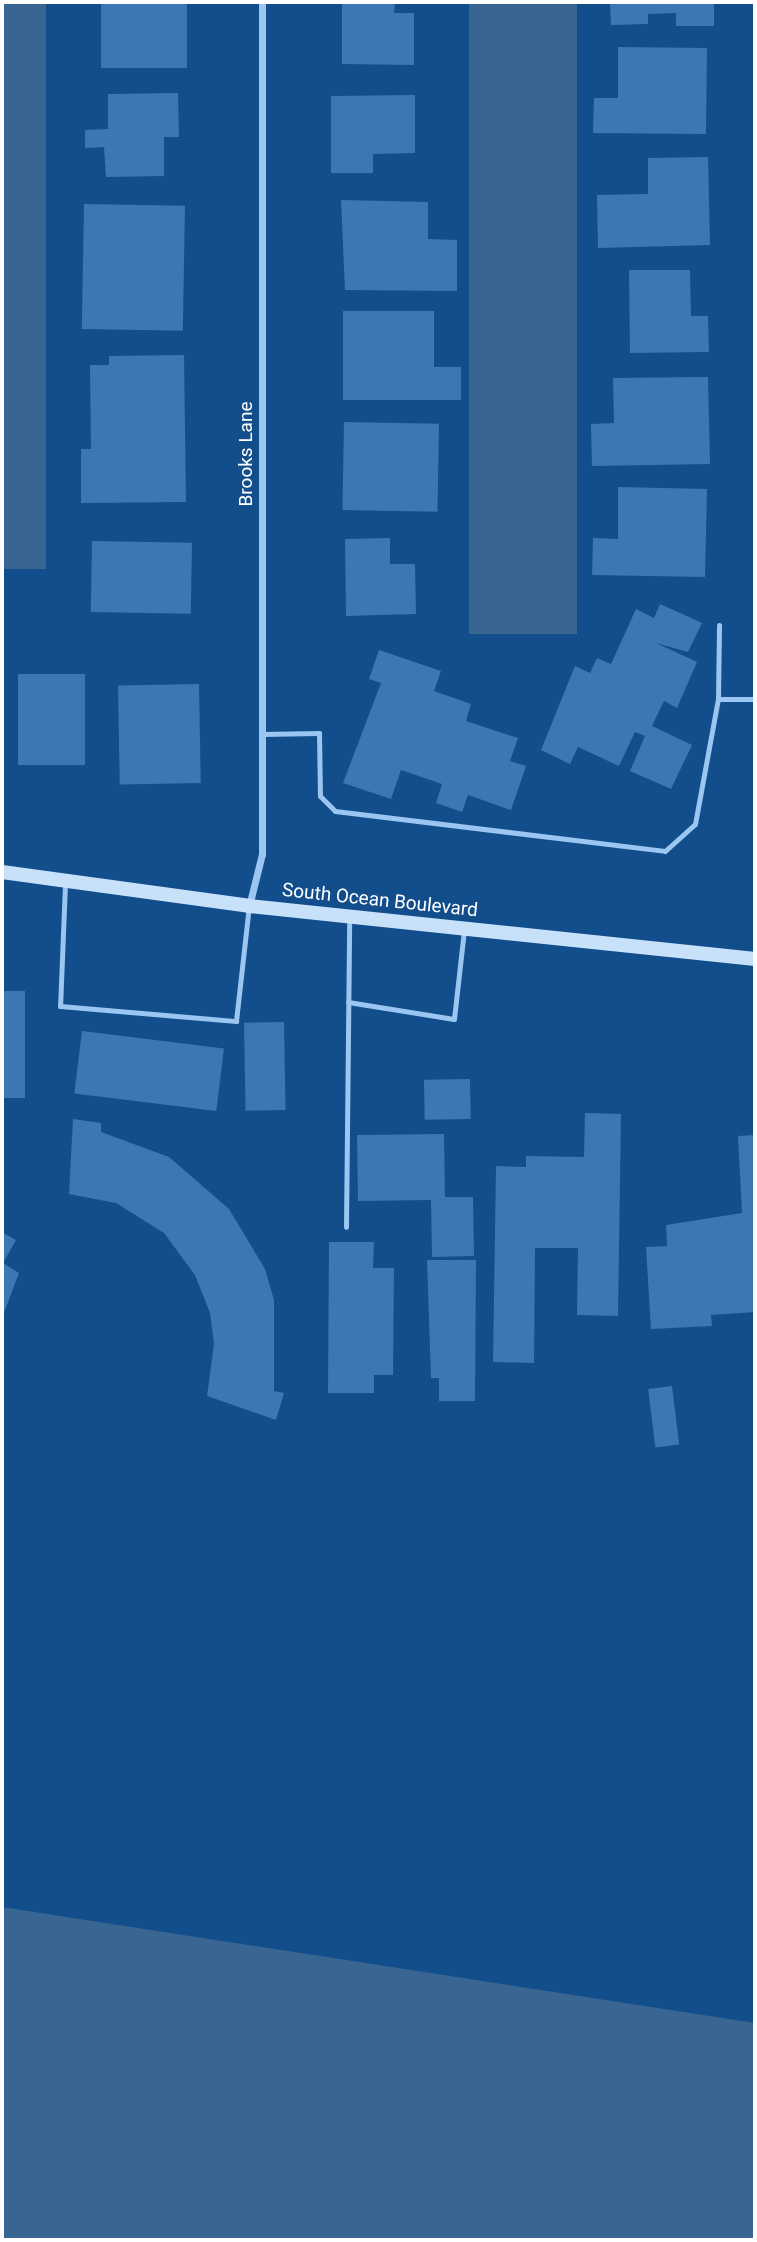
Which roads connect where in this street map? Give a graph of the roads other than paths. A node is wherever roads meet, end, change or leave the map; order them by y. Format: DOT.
graph roads {
  1 [pos="262,2"];
  2 [pos="719,625"];
  3 [pos="718,699"];
  4 [pos="755,699"];
  5 [pos="262,734"];
  6 [pos="2,872"];
  7 [pos="65,880"];
  8 [pos="249,905"];
  9 [pos="349,916"];
  10 [pos="464,928"];
  11 [pos="755,959"];
  12 [pos="348,1002"];
  13 [pos="346,1227"];
  1 -- 5 [label="street, Brooks Lane"];
  2 -- 3 [label="lane"];
  3 -- 4 [label="lane"];
  3 -- 5 [label="lane"];
  5 -- 8 [label="street, Brooks Lane"];
  6 -- 7 [label="main road, South Ocean Boulevard"];
  7 -- 8 [label="main road, South Ocean Boulevard"];
  7 -- 8 [label="lane"];
  8 -- 9 [label="main road, South Ocean Boulevard"];
  9 -- 10 [label="main road, South Ocean Boulevard"];
  9 -- 12 [label="lane"];
  10 -- 11 [label="main road, South Ocean Boulevard"];
  10 -- 12 [label="lane"];
  12 -- 13 [label="lane"];
}
